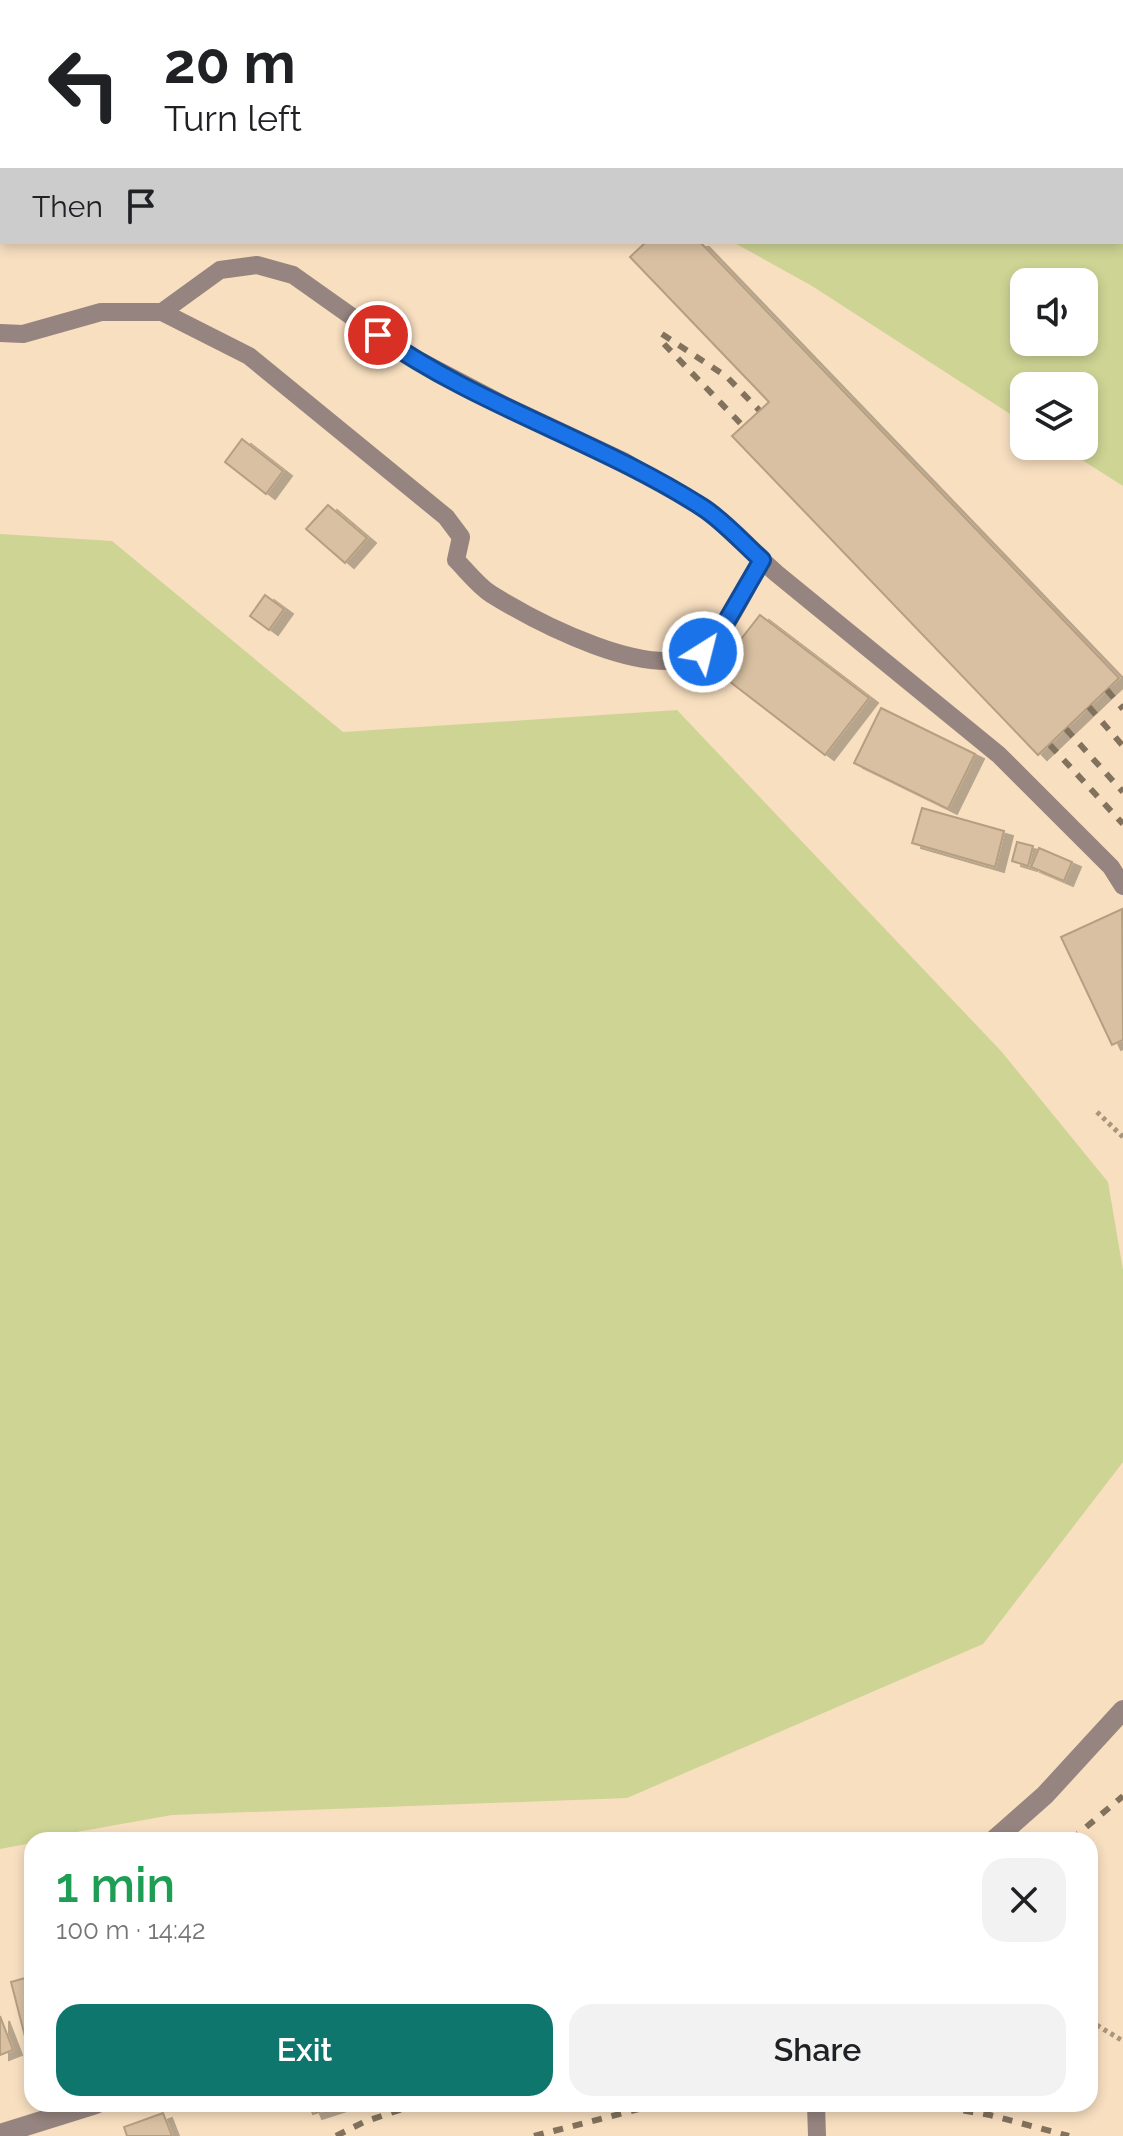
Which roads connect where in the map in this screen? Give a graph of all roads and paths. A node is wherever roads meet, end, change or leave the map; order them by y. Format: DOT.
graph roads {
  1 [pos="162,312"];
  2 [pos="0,333"];
  3 [pos="762,560"];
  4 [pos="1123,886"];
  5 [pos="1097,1112"];
  6 [pos="1123,1137"];
  7 [pos="1123,1710"];
  8 [pos="1003,1832"];
  9 [pos="1098,2026"];
  10 [pos="1123,2041"];
  11 [pos="70,2112"];
  12 [pos="816,2112"];
  13 [pos="0,2134"];
  14 [pos="817,2136"];
  1 -- 2 [label="lane"];
  1 -- 3 [label="lane"];
  1 -- 3 [label="lane"];
  3 -- 4 [label="lane"];
  5 -- 6 [label="path"];
  7 -- 8 [label="street"];
  9 -- 10 [label="path"];
  11 -- 13 [label="street"];
  12 -- 14 [label="lane"];
}
